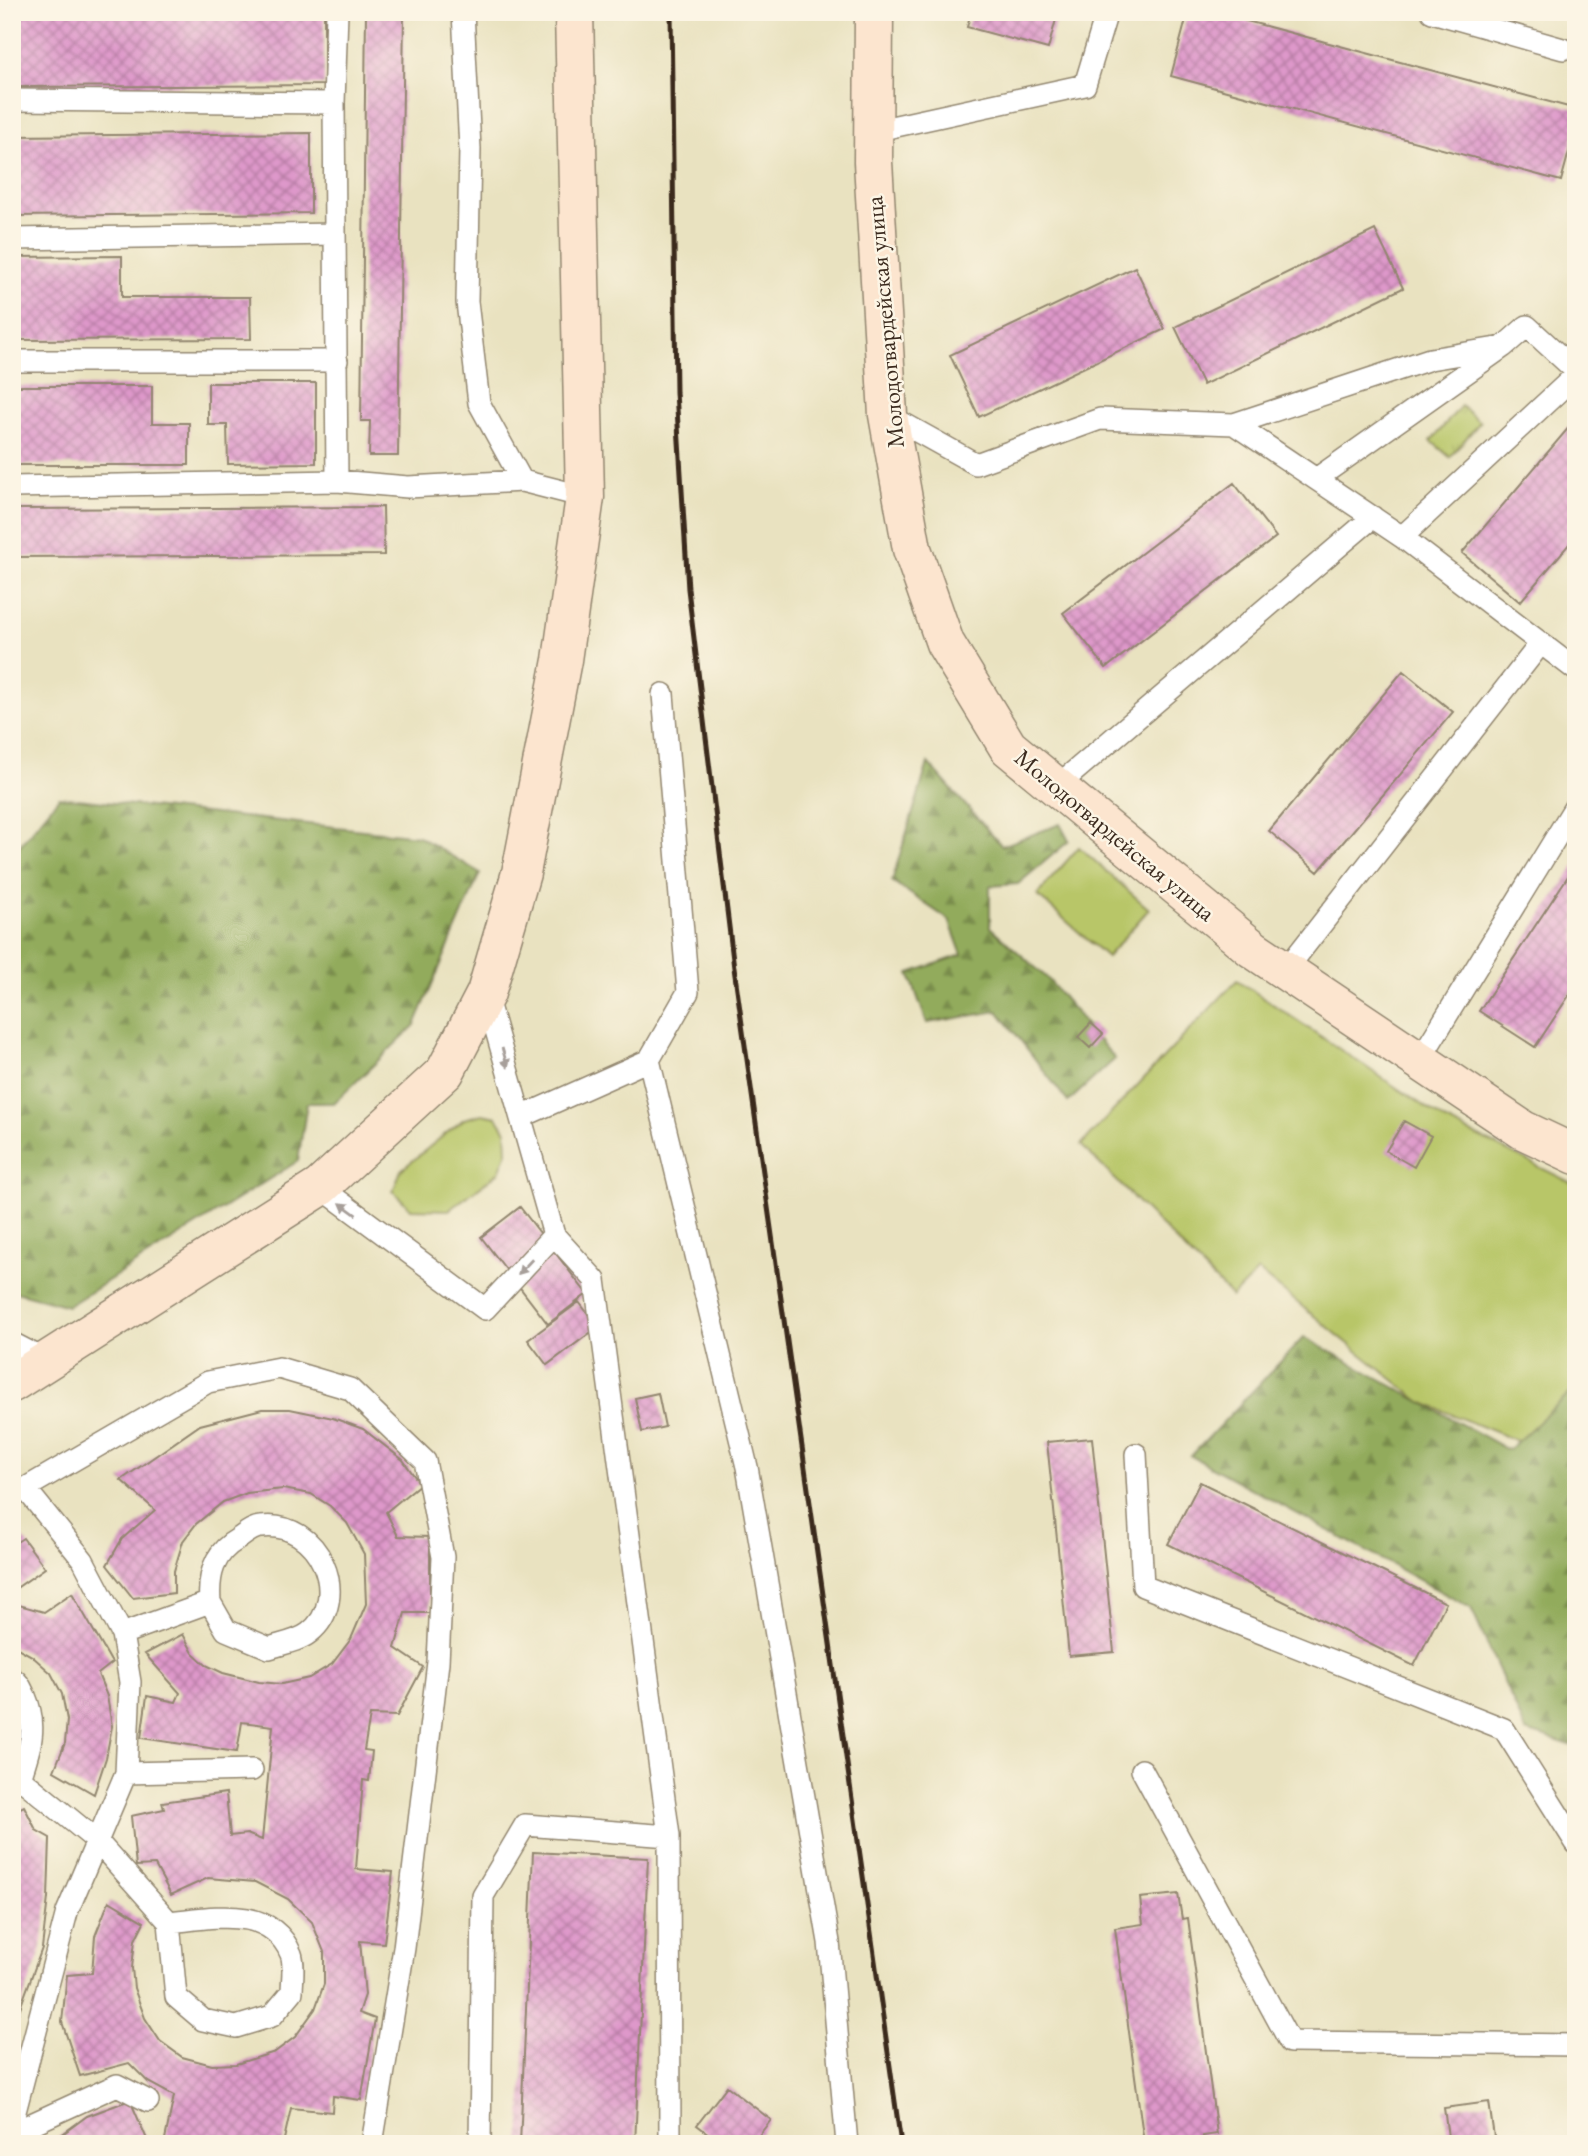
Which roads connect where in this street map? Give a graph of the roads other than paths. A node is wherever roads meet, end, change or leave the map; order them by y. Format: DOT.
graph roads {
  1 [pos="337,12"];
  2 [pos="463,12"];
  3 [pos="575,12"];
  4 [pos="874,12"];
  5 [pos="1107,12"];
  6 [pos="1432,12"];
  7 [pos="1563,49"];
  8 [pos="12,100"];
  9 [pos="334,103"];
  10 [pos="873,131"];
  11 [pos="335,234"];
  12 [pos="12,239"];
  13 [pos="1503,347"];
  14 [pos="12,361"];
  15 [pos="337,361"];
  16 [pos="1576,373"];
  17 [pos="887,415"];
  18 [pos="1234,424"];
  19 [pos="1316,479"];
  20 [pos="337,481"];
  21 [pos="522,481"];
  22 [pos="12,487"];
  23 [pos="585,497"];
  24 [pos="1373,517"];
  25 [pos="1402,537"];
  26 [pos="1541,643"];
  27 [pos="1576,670"];
  28 [pos="663,694"];
  29 [pos="1056,787"];
  30 [pos="1576,805"];
  31 [pos="1285,971"];
  32 [pos="486,993"];
  33 [pos="649,1060"];
  34 [pos="1419,1061"];
  35 [pos="521,1117"];
  36 [pos="1576,1155"];
  37 [pos="320,1187"];
  38 [pos="554,1235"];
  39 [pos="12,1343"];
  40 [pos="49,1362"];
  41 [pos="12,1383"];
  42 [pos="1136,1454"];
  43 [pos="18,1492"];
  44 [pos="210,1602"];
  45 [pos="122,1634"];
  46 [pos="12,1678"];
  47 [pos="252,1770"];
  48 [pos="1142,1770"];
  49 [pos="126,1773"];
  50 [pos="16,1780"];
  51 [pos="669,1836"];
  52 [pos="97,1841"];
  53 [pos="1576,1843"];
  54 [pos="169,1922"];
  55 [pos="1576,2045"];
  56 [pos="148,2101"];
  57 [pos="12,2123"];
  58 [pos="12,2133"];
  59 [pos="372,2144"];
  60 [pos="480,2144"];
  61 [pos="670,2144"];
  62 [pos="847,2144"];
  1 -- 9 [label="lane"];
  2 -- 21 [label="lane"];
  3 -- 23 [label="street"];
  4 -- 10 [label="street, Молодогвардейская улица"];
  5 -- 10 [label="lane"];
  6 -- 7 [label="lane"];
  8 -- 9 [label="lane"];
  9 -- 11 [label="lane"];
  10 -- 17 [label="street, Молодогвардейская улица"];
  11 -- 12 [label="lane"];
  11 -- 15 [label="lane"];
  13 -- 16 [label="lane"];
  13 -- 18 [label="lane"];
  13 -- 19 [label="lane"];
  14 -- 15 [label="lane"];
  15 -- 20 [label="lane"];
  16 -- 25 [label="lane"];
  17 -- 18 [label="lane"];
  17 -- 29 [label="street, Молодогвардейская улица"];
  18 -- 19 [label="lane"];
  19 -- 24 [label="lane"];
  20 -- 21 [label="lane"];
  20 -- 22 [label="lane"];
  21 -- 23 [label="lane"];
  23 -- 32 [label="street"];
  24 -- 25 [label="lane"];
  24 -- 29 [label="lane"];
  25 -- 26 [label="lane"];
  26 -- 27 [label="lane"];
  26 -- 31 [label="lane"];
  28 -- 33 [label="lane"];
  29 -- 31 [label="street, Молодогвардейская улица"];
  30 -- 34 [label="lane"];
  31 -- 34 [label="street, Молодогвардейская улица"];
  32 -- 35 [label="lane, one-way"];
  32 -- 37 [label="street"];
  33 -- 35 [label="lane"];
  33 -- 62 [label="lane"];
  34 -- 36 [label="street, Молодогвардейская улица"];
  35 -- 38 [label="lane"];
  38 -- 37 [label="lane, one-way"];
  37 -- 40 [label="street"];
  38 -- 51 [label="lane"];
  39 -- 40 [label="lane"];
  40 -- 41 [label="street"];
  42 -- 53 [label="lane"];
  43 -- 45 [label="lane"];
  43 -- 59 [label="lane"];
  44 -- 44 [label="lane"];
  44 -- 45 [label="lane"];
  45 -- 49 [label="lane"];
  46 -- 50 [label="lane"];
  47 -- 49 [label="lane"];
  48 -- 55 [label="lane"];
  49 -- 52 [label="lane"];
  50 -- 52 [label="lane"];
  51 -- 60 [label="lane"];
  51 -- 61 [label="lane"];
  52 -- 54 [label="lane"];
  52 -- 57 [label="lane"];
  54 -- 54 [label="lane"];
  56 -- 58 [label="lane"];
}
